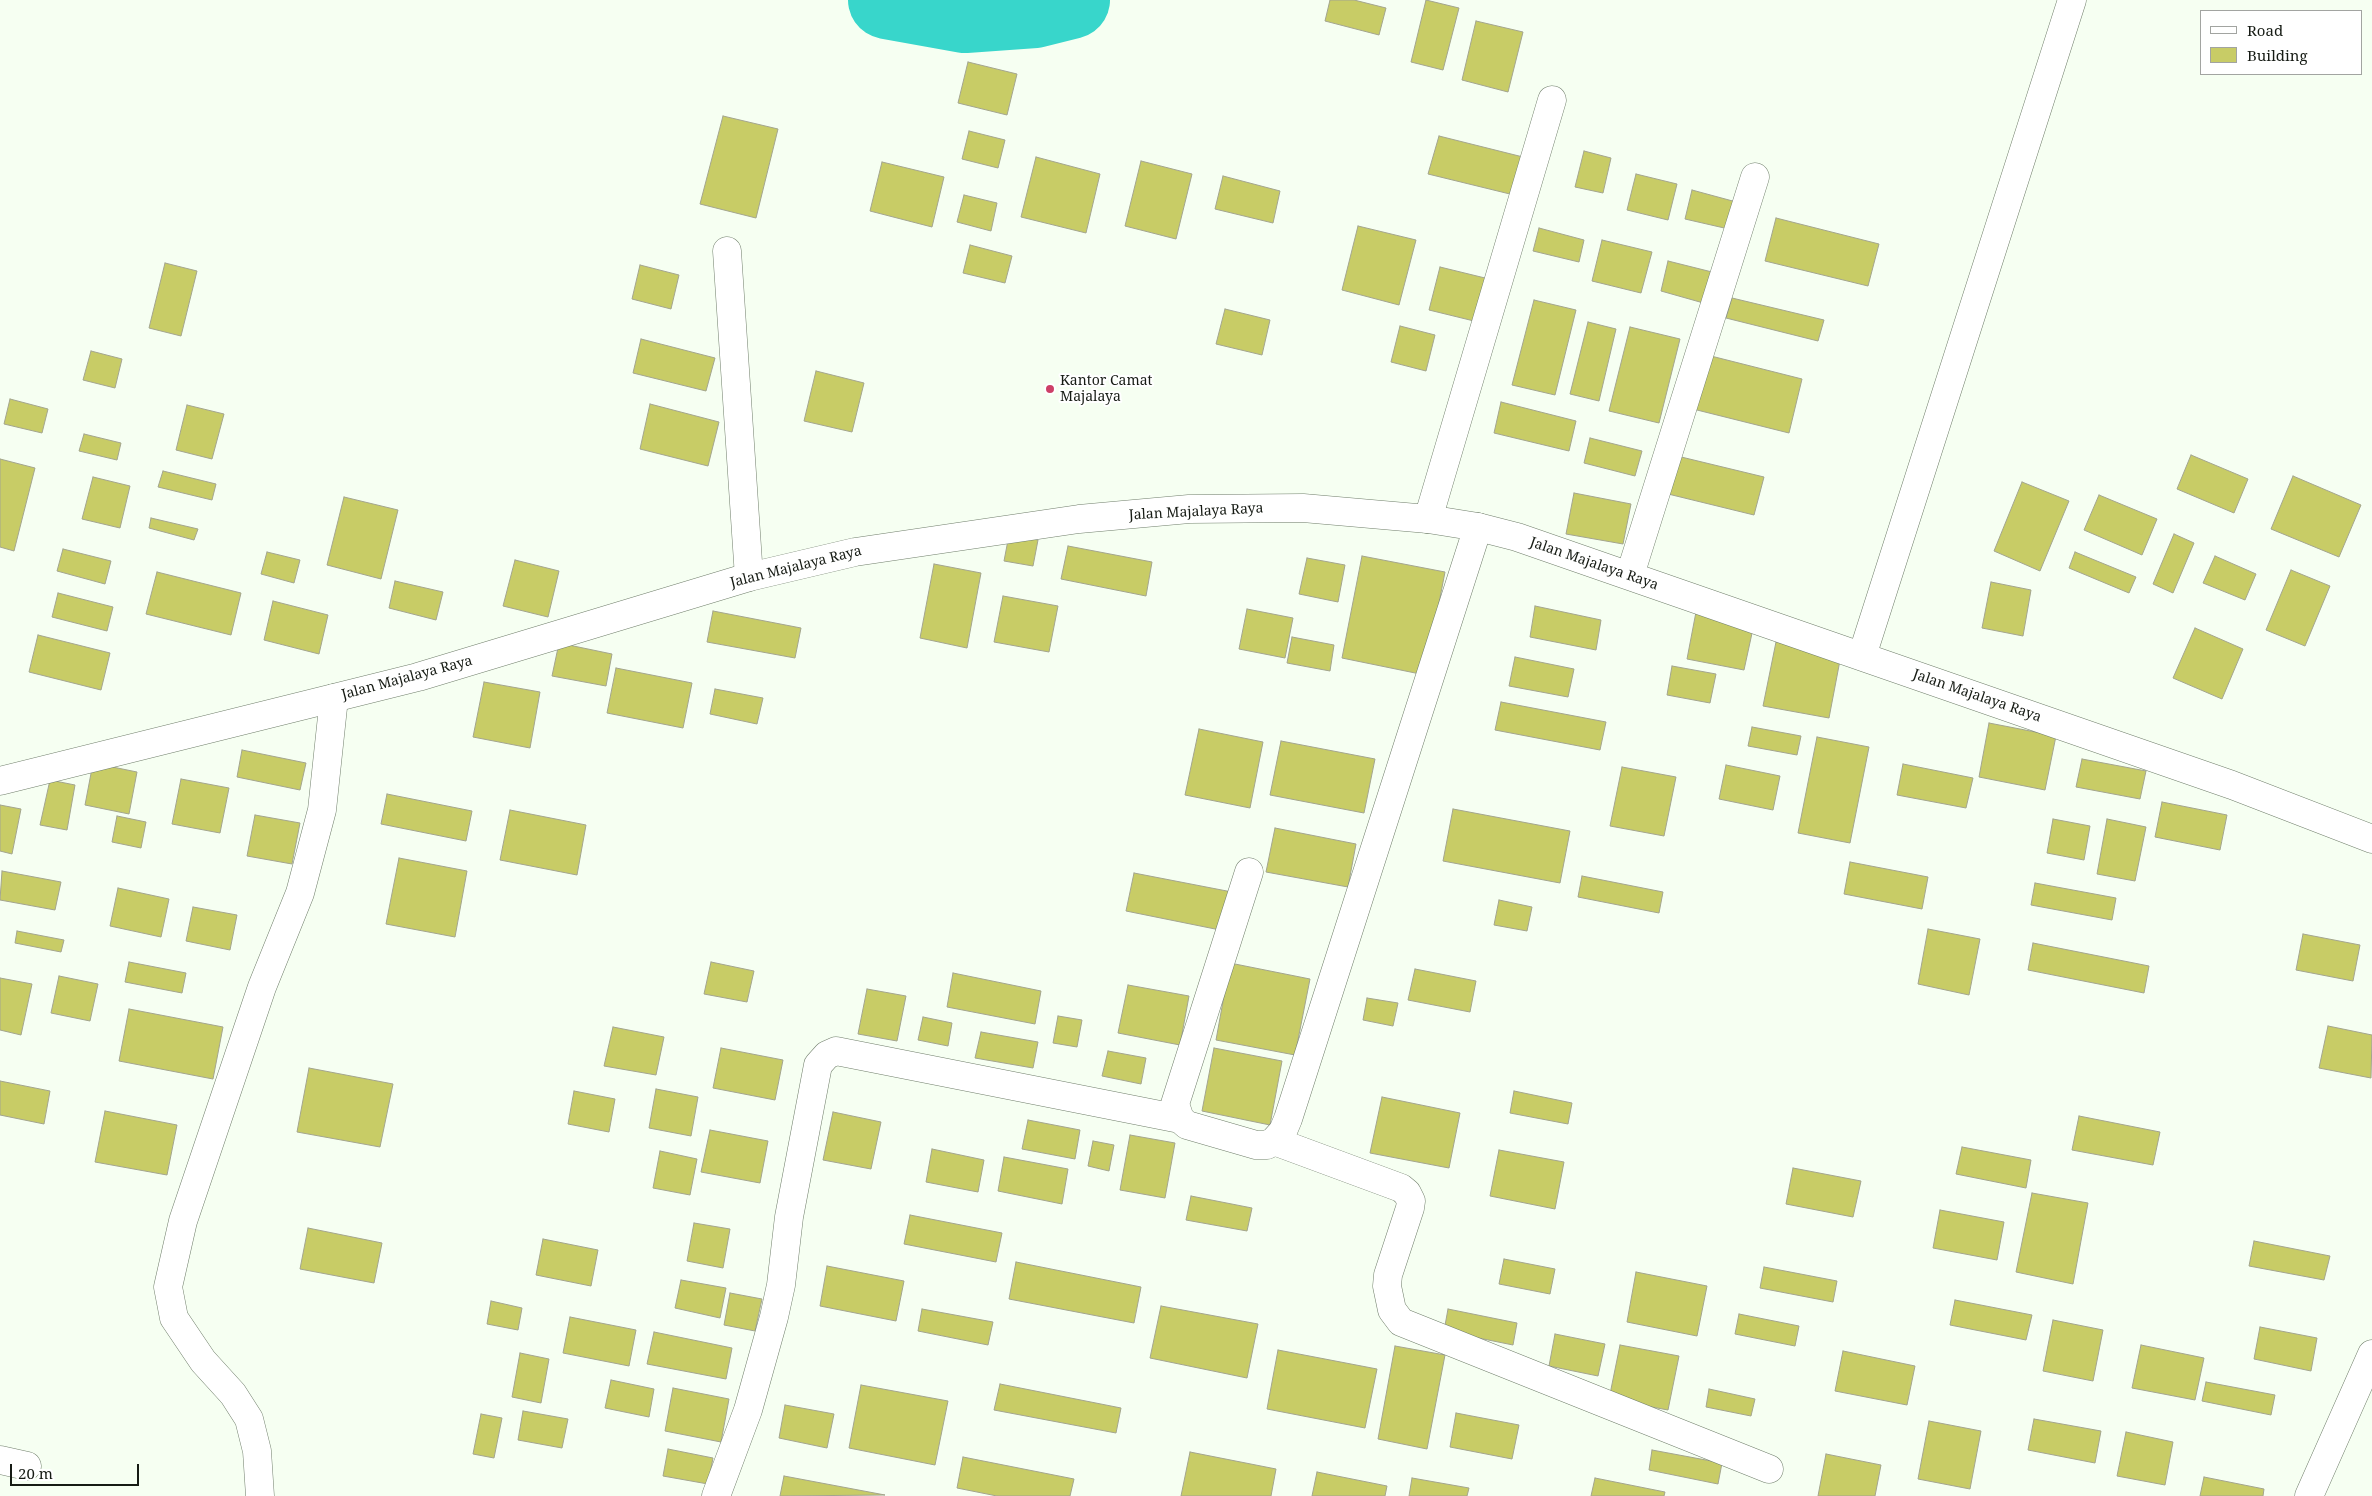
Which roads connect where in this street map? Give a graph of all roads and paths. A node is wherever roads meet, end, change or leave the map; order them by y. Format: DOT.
graph roads {
  1 [pos="2072,0"];
  2 [pos="1552,100"];
  3 [pos="1755,177"];
  4 [pos="727,251"];
  5 [pos="1428,519"];
  6 [pos="1478,527"];
  7 [pos="1630,575"];
  8 [pos="749,577"];
  9 [pos="1862,656"];
  10 [pos="334,698"];
  11 [pos="0,781"];
  12 [pos="2372,838"];
  13 [pos="1250,872"];
  14 [pos="1180,1119"];
  15 [pos="1274,1141"];
  16 [pos="2372,1354"];
  17 [pos="0,1460"];
  18 [pos="26,1466"];
  19 [pos="1769,1469"];
  20 [pos="260,1496"];
  21 [pos="716,1496"];
  22 [pos="2309,1496"];
  1 -- 9 [label="street"];
  2 -- 5 [label="street"];
  3 -- 7 [label="street"];
  4 -- 8 [label="street"];
  5 -- 6 [label="street, Jalan Majalaya Raya"];
  5 -- 8 [label="street, Jalan Majalaya Raya"];
  6 -- 7 [label="street, Jalan Majalaya Raya"];
  6 -- 15 [label="street"];
  7 -- 9 [label="street, Jalan Majalaya Raya"];
  8 -- 10 [label="street, Jalan Majalaya Raya"];
  9 -- 12 [label="street, Jalan Majalaya Raya"];
  10 -- 11 [label="street, Jalan Majalaya Raya"];
  10 -- 20 [label="street"];
  13 -- 14 [label="street"];
  14 -- 15 [label="street"];
  14 -- 21 [label="street"];
  15 -- 19 [label="street"];
  16 -- 22 [label="street"];
  17 -- 18 [label="street"];
}
